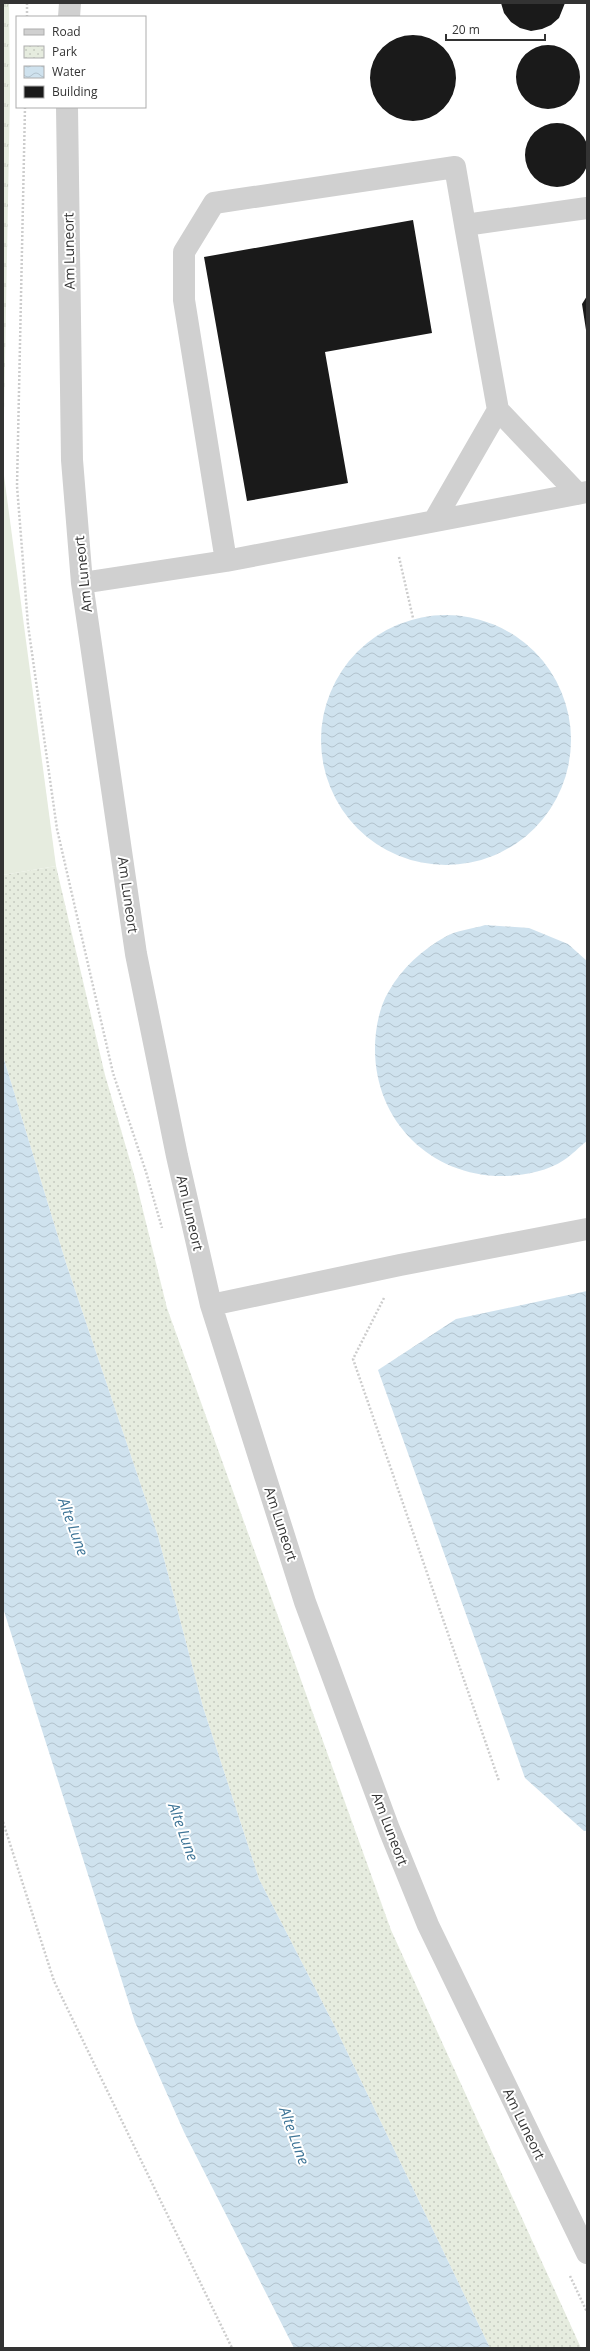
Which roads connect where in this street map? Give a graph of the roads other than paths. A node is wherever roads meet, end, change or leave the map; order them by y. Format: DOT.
graph roads {
  1 [pos="70,3"];
  2 [pos="69,16"];
  3 [pos="67,108"];
  4 [pos="587,208"];
  5 [pos="465,225"];
  6 [pos="498,410"];
  7 [pos="583,493"];
  8 [pos="434,521"];
  9 [pos="226,561"];
  10 [pos="82,583"];
  11 [pos="587,1229"];
  12 [pos="211,1305"];
  13 [pos="587,2253"];
  1 -- 2 [label="street"];
  3 -- 10 [label="street, Am Luneort"];
  4 -- 5 [label="street"];
  5 -- 6 [label="street"];
  5 -- 9 [label="street"];
  6 -- 7 [label="street"];
  6 -- 8 [label="street"];
  7 -- 8 [label="street"];
  8 -- 9 [label="street"];
  9 -- 10 [label="street"];
  10 -- 12 [label="street, Am Luneort"];
  11 -- 12 [label="street"];
  12 -- 13 [label="street, Am Luneort"];
}
